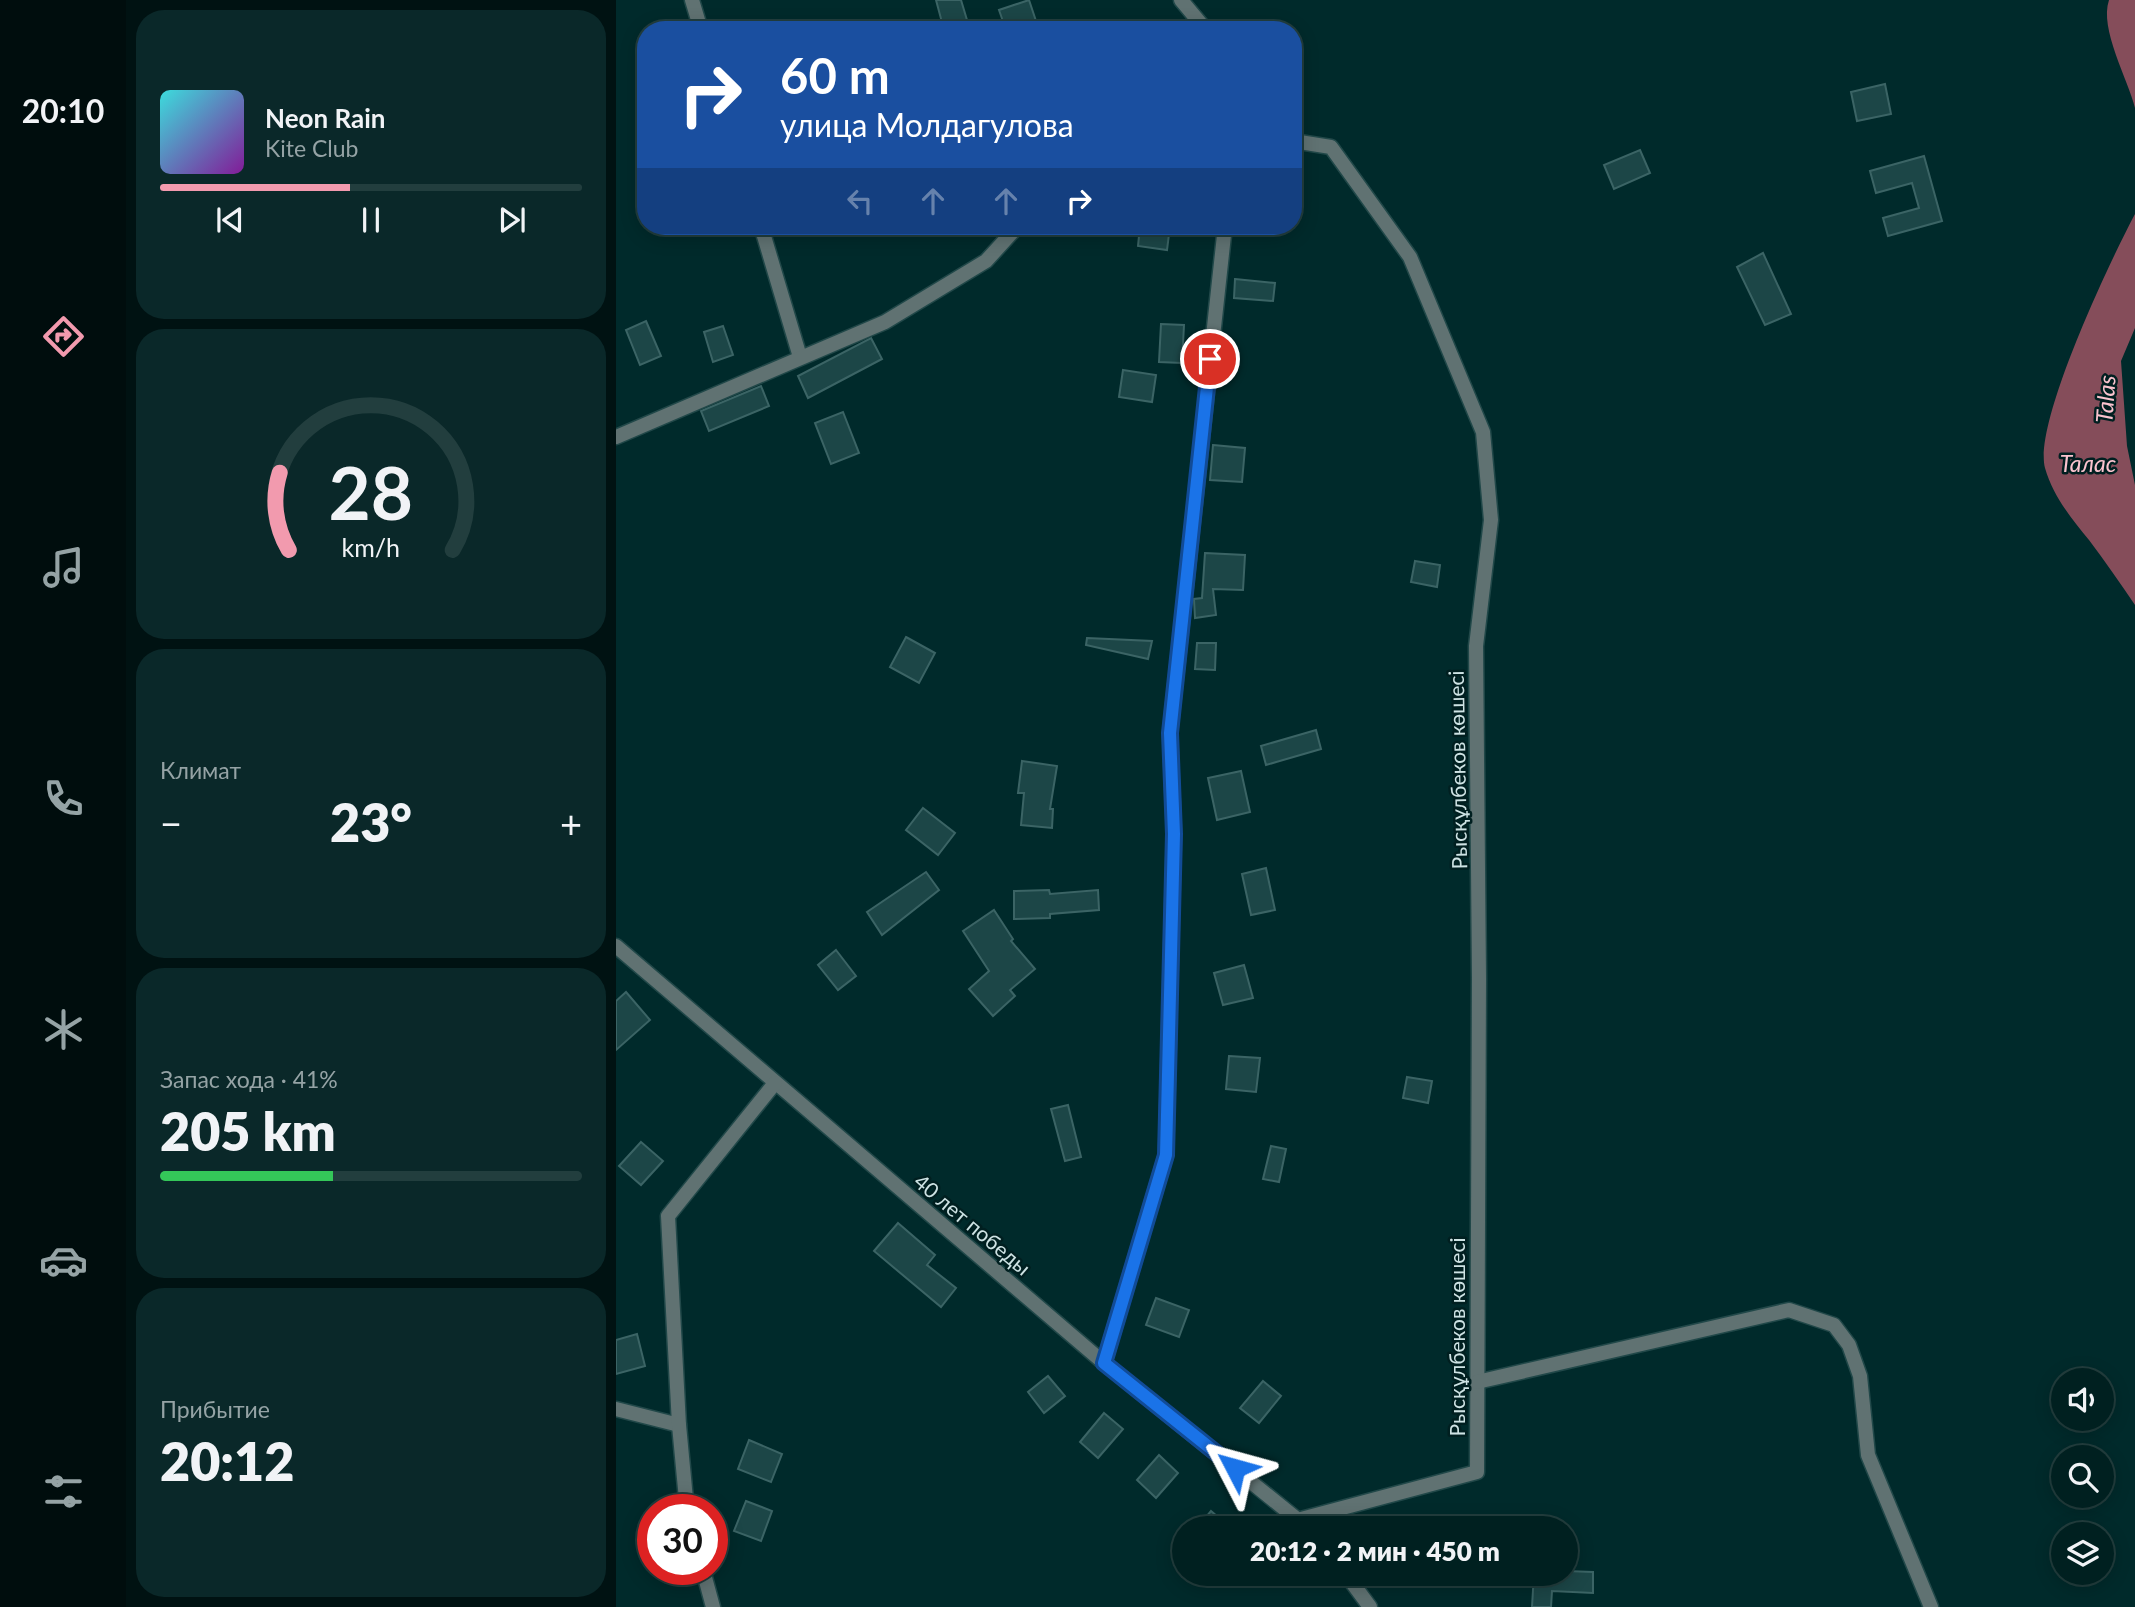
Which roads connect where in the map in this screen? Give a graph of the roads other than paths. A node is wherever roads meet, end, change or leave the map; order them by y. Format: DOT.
graph roads {
  1 [pos="692,0"];
  2 [pos="1181,0"];
  3 [pos="698,21"];
  4 [pos="1198,21"];
  5 [pos="1302,142"];
  6 [pos="764,235"];
  7 [pos="1010,235"];
  8 [pos="1224,235"];
  9 [pos="800,357"];
  10 [pos="616,437"];
  11 [pos="616,946"];
  12 [pos="775,1083"];
  13 [pos="1104,1363"];
  14 [pos="1477,1382"];
  15 [pos="616,1409"];
  16 [pos="679,1425"];
  17 [pos="685,1494"];
  18 [pos="1296,1516"];
  19 [pos="1329,1516"];
  20 [pos="707,1585"];
  21 [pos="1355,1586"];
  22 [pos="713,1607"];
  23 [pos="1370,1607"];
  24 [pos="1931,1607"];
  1 -- 3 [label="street"];
  2 -- 4 [label="street"];
  5 -- 14 [label="street, Рысқұлбеков көшесі"];
  6 -- 9 [label="street"];
  7 -- 9 [label="street"];
  8 -- 13 [label="street"];
  9 -- 10 [label="street"];
  11 -- 12 [label="street, 40 лет победы"];
  12 -- 13 [label="street, 40 лет победы"];
  12 -- 16 [label="street"];
  13 -- 18 [label="street, 40 лет победы"];
  14 -- 19 [label="street, Рысқұлбеков көшесі"];
  14 -- 24 [label="street"];
  15 -- 16 [label="street"];
  16 -- 17 [label="street"];
  20 -- 22 [label="street"];
  21 -- 23 [label="street"];
}
